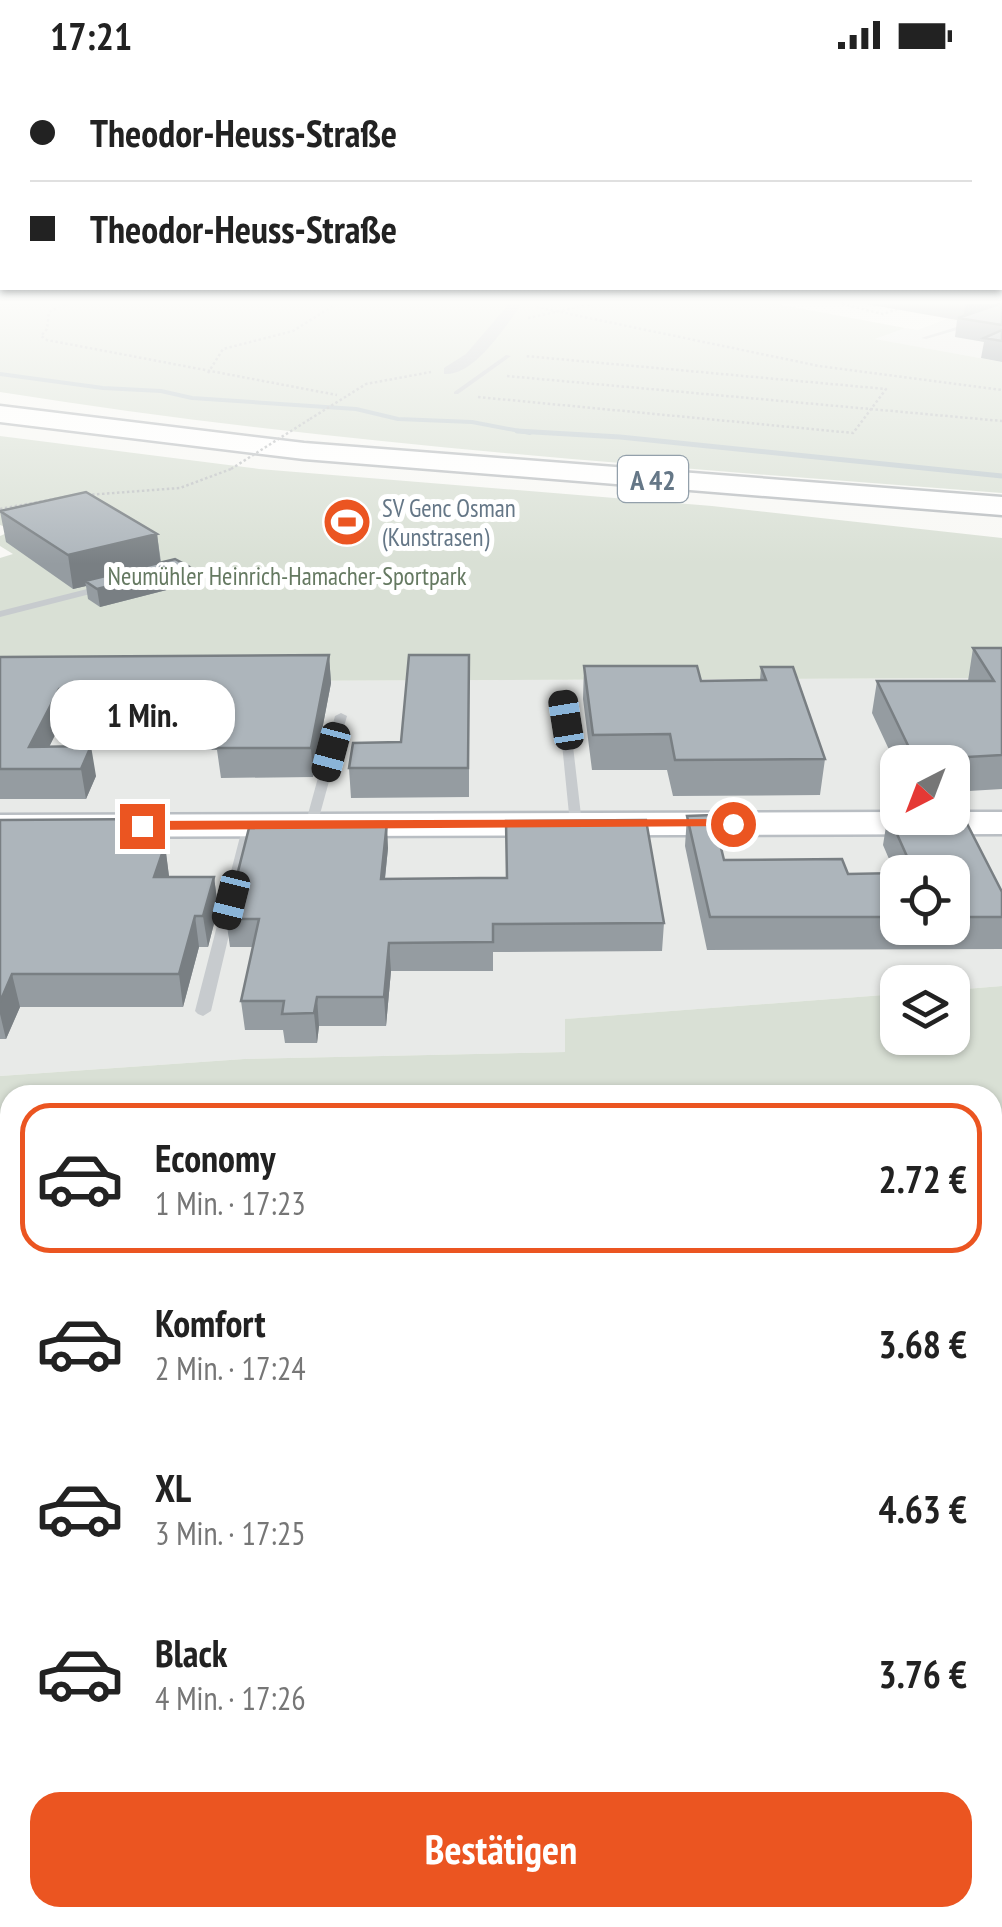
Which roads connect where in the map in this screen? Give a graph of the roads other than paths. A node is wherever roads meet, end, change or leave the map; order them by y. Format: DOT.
graph roads {
  1 [pos="460,391"];
  2 [pos="456,394"];
  3 [pos="0,414"];
  4 [pos="0,429"];
  5 [pos="1002,506"];
  6 [pos="1002,521"];
  7 [pos="111,586"];
  8 [pos="0,614"];
  9 [pos="562,694"];
  10 [pos="341,716"];
  11 [pos="1002,823"];
  12 [pos="576,824"];
  13 [pos="249,825"];
  14 [pos="310,825"];
  15 [pos="0,826"];
  16 [pos="204,1011"];
  1 -- 2 [label="lane"];
  3 -- 5 [label="highway, A 42"];
  4 -- 6 [label="highway, A 42"];
  7 -- 8 [label="lane"];
  9 -- 12 [label="lane"];
  10 -- 14 [label="lane"];
  11 -- 12 [label="street"];
  12 -- 14 [label="street"];
  13 -- 14 [label="street"];
  13 -- 15 [label="street"];
  13 -- 16 [label="lane"];
}
